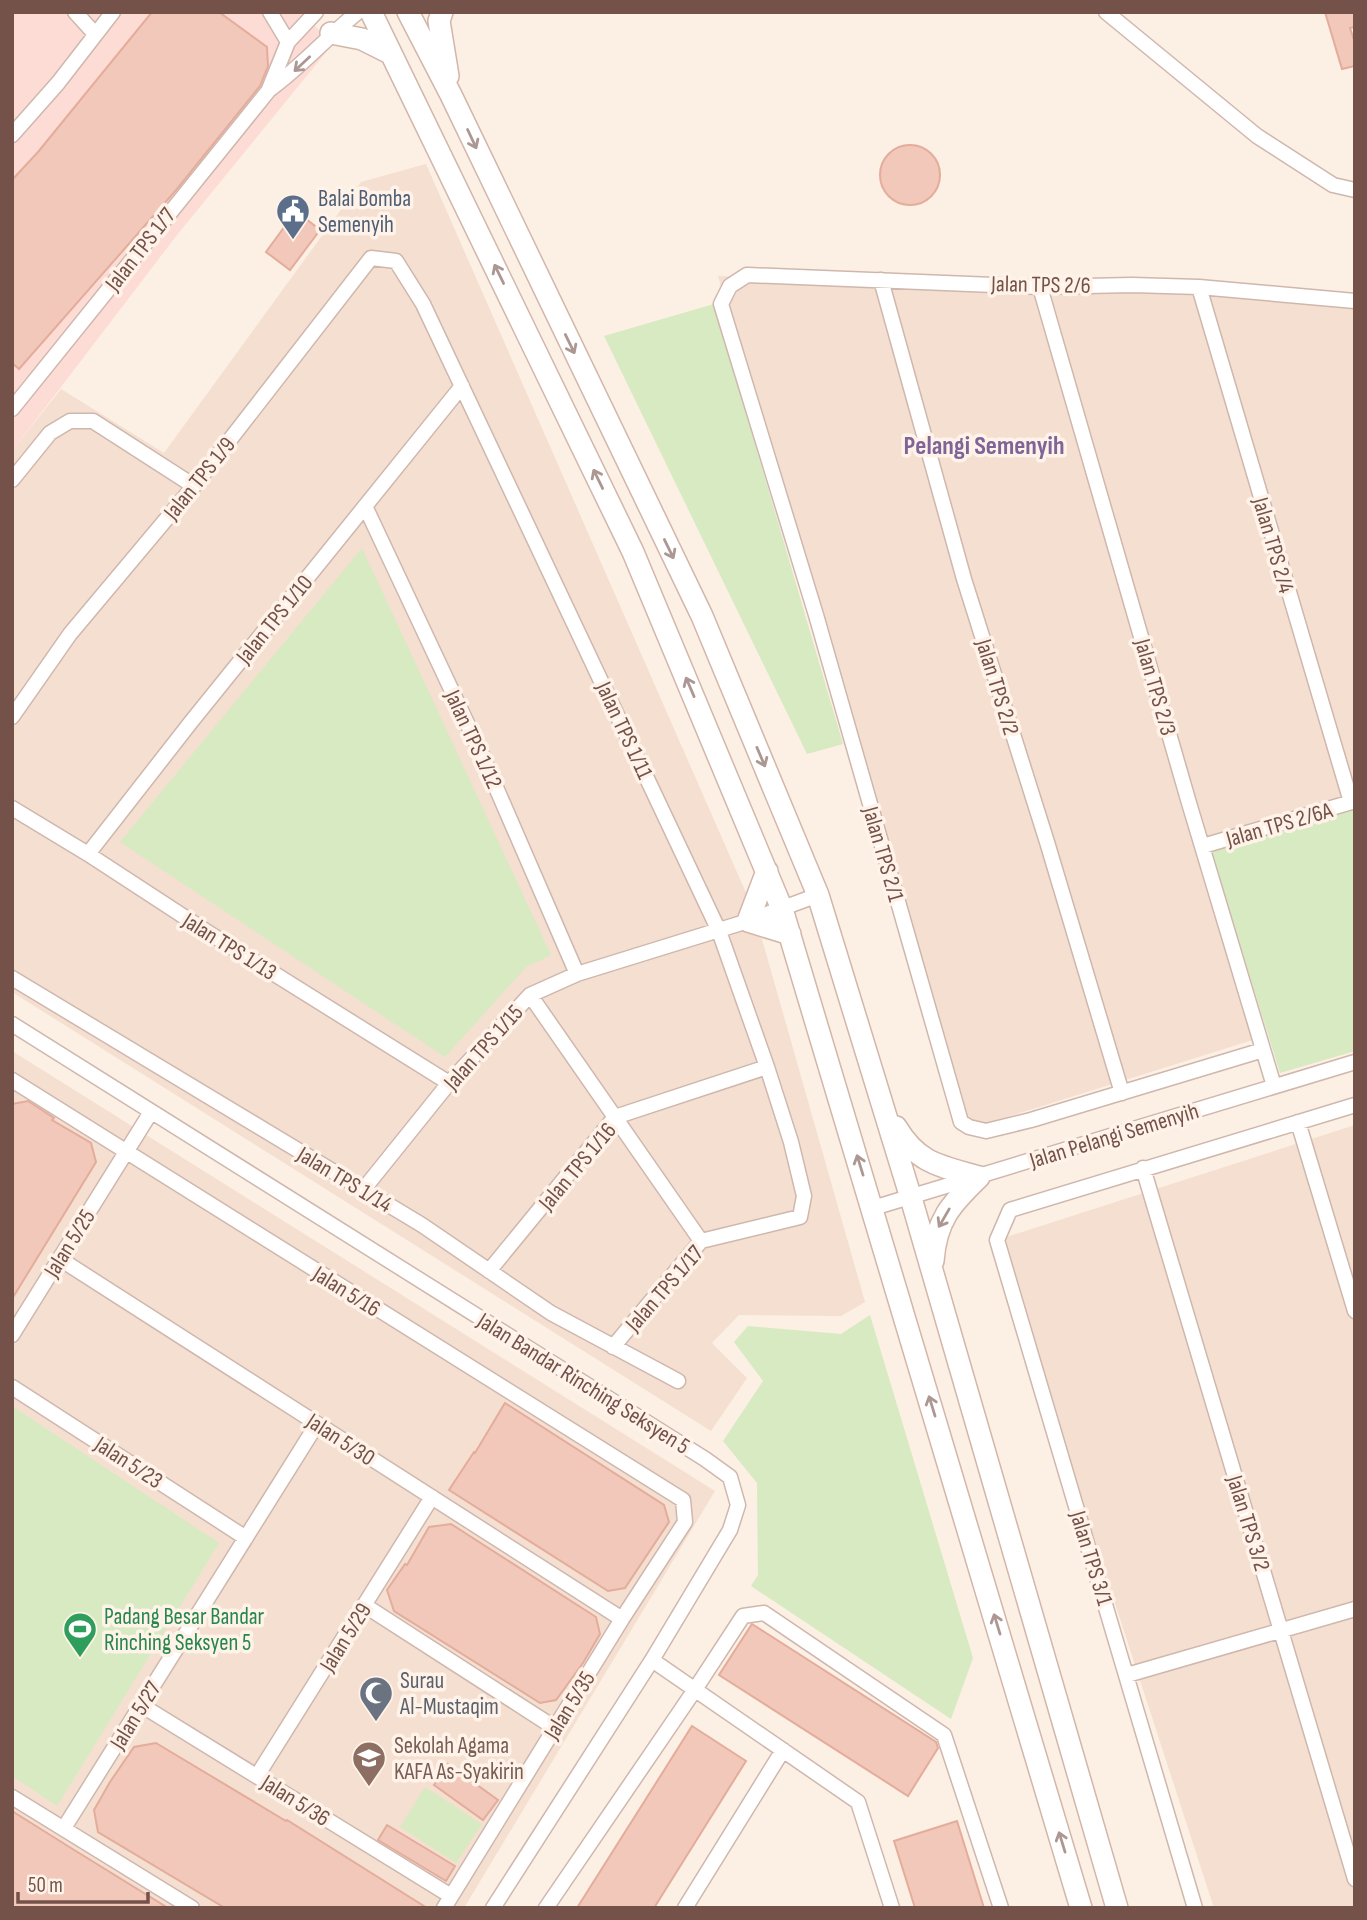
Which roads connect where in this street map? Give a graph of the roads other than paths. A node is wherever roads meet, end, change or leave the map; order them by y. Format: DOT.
graph roads {
  1 [pos="75,12"];
  2 [pos="113,12"];
  3 [pos="270,12"];
  4 [pos="316,12"];
  5 [pos="358,12"];
  6 [pos="371,12"];
  7 [pos="408,12"];
  8 [pos="442,12"];
  9 [pos="1107,12"];
  10 [pos="331,33"];
  11 [pos="95,34"];
  12 [pos="288,42"];
  13 [pos="388,52"];
  14 [pos="269,90"];
  15 [pos="451,94"];
  16 [pos="12,135"];
  17 [pos="1355,190"];
  18 [pos="396,261"];
  19 [pos="881,280"];
  20 [pos="730,286"];
  21 [pos="1040,286"];
  22 [pos="1199,287"];
  23 [pos="1355,302"];
  24 [pos="461,386"];
  25 [pos="12,409"];
  26 [pos="12,480"];
  27 [pos="194,486"];
  28 [pos="365,506"];
  29 [pos="12,718"];
  30 [pos="1353,802"];
  31 [pos="12,808"];
  32 [pos="1203,846"];
  33 [pos="88,854"];
  34 [pos="767,871"];
  35 [pos="818,895"];
  36 [pos="782,909"];
  37 [pos="748,922"];
  38 [pos="719,931"];
  39 [pos="790,934"];
  40 [pos="577,974"];
  41 [pos="12,978"];
  42 [pos="530,995"];
  43 [pos="12,1024"];
  44 [pos="1263,1050"];
  45 [pos="1355,1062"];
  46 [pos="767,1067"];
  47 [pos="12,1080"];
  48 [pos="449,1083"];
  49 [pos="1274,1086"];
  50 [pos="1122,1093"];
  51 [pos="880,1101"];
  52 [pos="1355,1105"];
  53 [pos="151,1112"];
  54 [pos="615,1117"];
  55 [pos="1298,1122"];
  56 [pos="126,1151"];
  57 [pos="1143,1168"];
  58 [pos="979,1177"];
  59 [pos="363,1190"];
  60 [pos="911,1198"];
  61 [pos="873,1208"];
  62 [pos="800,1217"];
  63 [pos="701,1241"];
  64 [pos="60,1259"];
  65 [pos="932,1270"];
  66 [pos="489,1271"];
  67 [pos="1355,1311"];
  68 [pos="12,1335"];
  69 [pos="613,1347"];
  70 [pos="678,1381"];
  71 [pos="12,1387"];
  72 [pos="317,1424"];
  73 [pos="432,1497"];
  74 [pos="683,1500"];
  75 [pos="246,1538"];
  76 [pos="364,1605"];
  77 [pos="1355,1609"];
  78 [pos="622,1619"];
  79 [pos="1281,1631"];
  80 [pos="652,1660"];
  81 [pos="1127,1675"];
  82 [pos="694,1691"];
  83 [pos="141,1705"];
  84 [pos="555,1728"];
  85 [pos="783,1750"];
  86 [pos="257,1776"];
  87 [pos="12,1797"];
  88 [pos="64,1828"];
  89 [pos="1355,1879"];
  90 [pos="447,1902"];
  91 [pos="499,1906"];
  92 [pos="192,1908"];
  93 [pos="546,1908"];
  94 [pos="685,1908"];
  95 [pos="892,1908"];
  96 [pos="1001,1908"];
  97 [pos="1081,1908"];
  98 [pos="1117,1908"];
  99 [pos="1195,1908"];
  1 -- 11 [label="street"];
  2 -- 11 [label="street"];
  3 -- 12 [label="street"];
  4 -- 12 [label="street, Jalan TPS 1/7"];
  5 -- 10 [label="street, Jalan TPS 1/7"];
  6 -- 13 [label="street"];
  7 -- 15 [label="street"];
  8 -- 15 [label="street"];
  9 -- 17 [label="street"];
  10 -- 13 [label="street"];
  10 -- 14 [label="street, Jalan TPS 1/7, one-way"];
  11 -- 16 [label="street"];
  12 -- 14 [label="street, Jalan TPS 1/7"];
  34 -- 13 [label="street, one-way"];
  14 -- 25 [label="street, Jalan TPS 1/7"];
  15 -- 35 [label="street, one-way"];
  18 -- 24 [label="street, Jalan TPS 1/11"];
  18 -- 27 [label="street, Jalan TPS 1/9"];
  19 -- 20 [label="street, Jalan TPS 2/6"];
  19 -- 21 [label="street, Jalan TPS 2/6"];
  19 -- 50 [label="street, Jalan TPS 2/2"];
  20 -- 50 [label="street, Jalan TPS 2/1"];
  21 -- 22 [label="street, Jalan TPS 2/6"];
  21 -- 32 [label="street, Jalan TPS 2/3"];
  22 -- 23 [label="street, Jalan TPS 2/6"];
  22 -- 30 [label="street, Jalan TPS 2/4"];
  24 -- 28 [label="street, Jalan TPS 1/10"];
  24 -- 38 [label="street, Jalan TPS 1/11"];
  26 -- 27 [label="street"];
  27 -- 29 [label="street, Jalan TPS 1/9"];
  28 -- 33 [label="street, Jalan TPS 1/10"];
  28 -- 40 [label="street, Jalan TPS 1/12"];
  30 -- 32 [label="street, Jalan TPS 2/6A"];
  31 -- 33 [label="street, Jalan TPS 1/13"];
  32 -- 44 [label="street, Jalan TPS 2/3"];
  33 -- 48 [label="street, Jalan TPS 1/13"];
  34 -- 36 [label="street"];
  34 -- 37 [label="street"];
  35 -- 36 [label="street, Jalan TPS 1/15"];
  35 -- 51 [label="street"];
  36 -- 37 [label="street, Jalan TPS 1/15"];
  36 -- 39 [label="street"];
  37 -- 38 [label="street, Jalan TPS 1/15"];
  37 -- 39 [label="street"];
  38 -- 40 [label="street, Jalan TPS 1/15"];
  38 -- 46 [label="street, Jalan TPS 1/11"];
  61 -- 39 [label="street, one-way"];
  40 -- 42 [label="street, Jalan TPS 1/15"];
  41 -- 59 [label="street, Jalan TPS 1/14"];
  42 -- 48 [label="street, Jalan TPS 1/15"];
  42 -- 54 [label="street"];
  43 -- 53 [label="street, Jalan Bandar Rinching Seksyen 5"];
  44 -- 49 [label="street, Jalan TPS 2/3"];
  44 -- 50 [label="street, Jalan TPS 2/1"];
  45 -- 49 [label="street, Jalan Pelangi Semenyih"];
  46 -- 54 [label="street, Jalan TPS 1/16"];
  46 -- 62 [label="street, Jalan TPS 1/11"];
  47 -- 56 [label="street, Jalan 5/16"];
  48 -- 59 [label="street, Jalan TPS 1/15"];
  49 -- 58 [label="street, Jalan Pelangi Semenyih"];
  51 -- 58 [label="street"];
  51 -- 60 [label="street"];
  52 -- 55 [label="street"];
  53 -- 56 [label="street, Jalan 5/25"];
  53 -- 80 [label="street, Jalan Bandar Rinching Seksyen 5"];
  54 -- 63 [label="street"];
  54 -- 66 [label="street, Jalan TPS 1/16"];
  55 -- 57 [label="street"];
  55 -- 67 [label="street"];
  56 -- 64 [label="street, Jalan 5/25"];
  56 -- 74 [label="street, Jalan 5/16"];
  57 -- 79 [label="street, Jalan TPS 3/2"];
  57 -- 81 [label="street, Jalan TPS 3/1"];
  58 -- 60 [label="street, Jalan Pelangi Semenyih"];
  58 -- 65 [label="street, one-way"];
  59 -- 66 [label="street, Jalan TPS 1/14"];
  60 -- 61 [label="street, Jalan Pelangi Semenyih"];
  60 -- 65 [label="street"];
  97 -- 61 [label="street, one-way"];
  62 -- 63 [label="street, Jalan TPS 1/17"];
  63 -- 69 [label="street, Jalan TPS 1/17"];
  64 -- 68 [label="street, Jalan 5/25"];
  64 -- 72 [label="street, Jalan 5/30"];
  65 -- 98 [label="street"];
  66 -- 69 [label="street, Jalan TPS 1/14"];
  69 -- 70 [label="street, Jalan TPS 1/14"];
  71 -- 75 [label="street, Jalan 5/23"];
  72 -- 73 [label="street, Jalan 5/30"];
  72 -- 75 [label="street, Jalan 5/27"];
  73 -- 76 [label="street, Jalan 5/29"];
  73 -- 78 [label="street, Jalan 5/30"];
  74 -- 78 [label="street, Jalan 5/35"];
  75 -- 83 [label="street, Jalan 5/27"];
  76 -- 84 [label="street"];
  76 -- 86 [label="street, Jalan 5/29"];
  77 -- 79 [label="street"];
  78 -- 84 [label="street, Jalan 5/35"];
  79 -- 81 [label="street"];
  79 -- 89 [label="street, Jalan TPS 3/2"];
  80 -- 82 [label="street"];
  80 -- 91 [label="street, Jalan Bandar Rinching Seksyen 5"];
  81 -- 99 [label="street, Jalan TPS 3/1"];
  82 -- 85 [label="street"];
  82 -- 93 [label="street"];
  82 -- 96 [label="street"];
  83 -- 86 [label="street, Jalan 5/36"];
  83 -- 88 [label="street, Jalan 5/27"];
  84 -- 90 [label="street, Jalan 5/35"];
  85 -- 94 [label="street"];
  85 -- 95 [label="street"];
  86 -- 90 [label="street, Jalan 5/36"];
  87 -- 88 [label="street"];
  88 -- 92 [label="street"];
}
